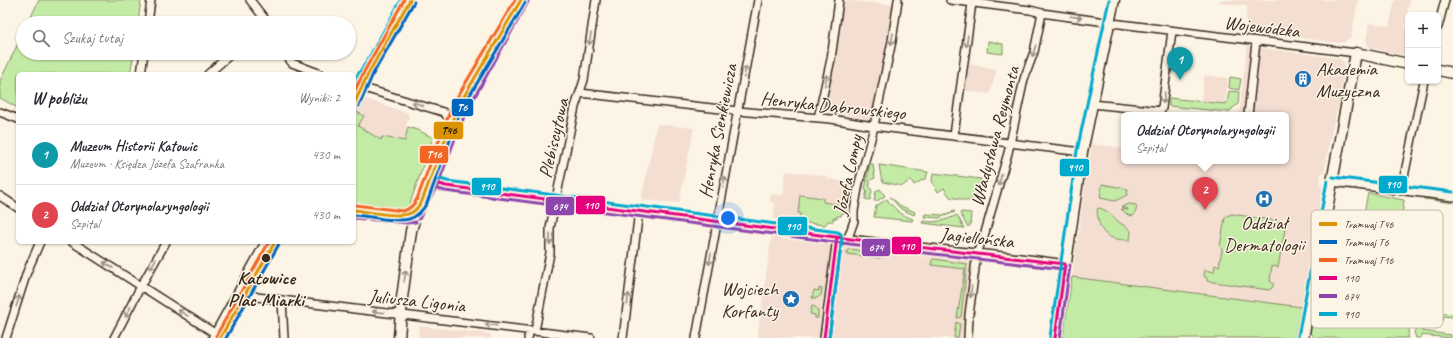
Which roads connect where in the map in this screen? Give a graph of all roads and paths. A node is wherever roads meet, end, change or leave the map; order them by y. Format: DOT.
graph roads {
  1 [pos="151,0"];
  2 [pos="250,0"];
  3 [pos="407,0"];
  4 [pos="524,0"];
  5 [pos="596,0"];
  6 [pos="758,0"];
  7 [pos="839,0"];
  8 [pos="898,0"];
  9 [pos="950,0"];
  10 [pos="1114,0"];
  11 [pos="1445,0"];
  12 [pos="972,3"];
  13 [pos="1042,13"];
  14 [pos="1441,15"];
  15 [pos="149,16"];
  16 [pos="263,16"];
  17 [pos="1109,22"];
  18 [pos="1172,31"];
  19 [pos="1256,42"];
  20 [pos="1356,53"];
  21 [pos="143,60"];
  22 [pos="224,60"];
  23 [pos="290,60"];
  24 [pos="1405,63"];
  25 [pos="1441,71"];
  26 [pos="141,72"];
  27 [pos="210,72"];
  28 [pos="317,72"];
  29 [pos="1453,73"];
  30 [pos="1423,84"];
  31 [pos="356,85"];
  32 [pos="356,86"];
  33 [pos="580,92"];
  34 [pos="1092,104"];
  35 [pos="738,111"];
  36 [pos="1248,112"];
  37 [pos="1,114"];
  38 [pos="16,118"];
  39 [pos="818,118"];
  40 [pos="873,126"];
  41 [pos="450,134"];
  42 [pos="954,135"];
  43 [pos="1010,142"];
  44 [pos="1082,152"];
  45 [pos="433,182"];
  46 [pos="1332,182"];
  47 [pos="1401,190"];
  48 [pos="0,196"];
  49 [pos="1453,197"];
  50 [pos="556,200"];
  51 [pos="16,207"];
  52 [pos="1327,210"];
  53 [pos="639,211"];
  54 [pos="356,213"];
  55 [pos="415,217"];
  56 [pos="717,221"];
  57 [pos="837,237"];
  58 [pos="848,238"];
  59 [pos="39,244"];
  60 [pos="75,244"];
  61 [pos="165,244"];
  62 [pos="267,244"];
  63 [pos="977,253"];
  64 [pos="1065,264"];
  65 [pos="141,286"];
  66 [pos="241,289"];
  67 [pos="1311,295"];
  68 [pos="282,300"];
  69 [pos="400,315"];
  70 [pos="532,330"];
  71 [pos="0,336"];
  72 [pos="215,336"];
  73 [pos="6,338"];
  74 [pos="114,338"];
  75 [pos="284,338"];
  76 [pos="399,338"];
  77 [pos="528,338"];
  78 [pos="591,338"];
  79 [pos="623,338"];
  80 [pos="696,338"];
  81 [pos="824,338"];
  82 [pos="968,338"];
  83 [pos="1055,338"];
  84 [pos="1303,338"];
  1 -- 15 [label="street"];
  2 -- 16 [label="street"];
  3 -- 31 [label="street"];
  4 -- 41 [label="street"];
  5 -- 33 [label="street, Plebiscytowa, one-way"];
  35 -- 6 [label="street, Henryka Sienkiewicza, one-way"];
  39 -- 7 [label="street, one-way"];
  8 -- 40 [label="street, Józefa Lompy, one-way"];
  9 -- 12 [label="street, Wojewódzka"];
  10 -- 17 [label="street"];
  11 -- 14 [label="street"];
  12 -- 13 [label="street, Wojewódzka"];
  12 -- 42 [label="street, one-way"];
  13 -- 17 [label="street, Wojewódzka, one-way"];
  13 -- 43 [label="street, Władysława Reymonta, one-way"];
  17 -- 18 [label="street, Wojewódzka"];
  17 -- 34 [label="street"];
  18 -- 19 [label="street, Wojewódzka"];
  18 -- 34 [label="street, one-way"];
  19 -- 20 [label="street, Wojewódzka"];
  19 -- 36 [label="street"];
  20 -- 24 [label="street"];
  20 -- 46 [label="street"];
  21 -- 26 [label="street"];
  22 -- 27 [label="street"];
  23 -- 28 [label="street"];
  25 -- 29 [label="street"];
  30 -- 47 [label="street"];
  41 -- 32 [label="street, one-way"];
  33 -- 35 [label="street, Henryka Dąbrowskiego"];
  33 -- 50 [label="street, Plebiscytowa"];
  34 -- 44 [label="street"];
  35 -- 39 [label="street, Henryka Dąbrowskiego"];
  56 -- 35 [label="street, Henryka Sienkiewicza, one-way"];
  37 -- 38 [label="street"];
  39 -- 40 [label="street, Henryka Dąbrowskiego"];
  40 -- 42 [label="street, Henryka Dąbrowskiego"];
  40 -- 58 [label="street, Józefa Lompy"];
  41 -- 45 [label="street"];
  42 -- 43 [label="street, Henryka Dąbrowskiego"];
  43 -- 44 [label="street, Henryka Dąbrowskiego"];
  43 -- 63 [label="street, Władysława Reymonta, one-way"];
  44 -- 64 [label="street"];
  45 -- 50 [label="street, Jagiellońska"];
  45 -- 55 [label="street"];
  46 -- 47 [label="street"];
  46 -- 52 [label="street"];
  47 -- 49 [label="street"];
  48 -- 51 [label="street"];
  50 -- 53 [label="street, Jagiellońska"];
  50 -- 70 [label="street, Plebiscytowa, one-way"];
  53 -- 56 [label="street, Jagiellońska"];
  79 -- 53 [label="street, one-way"];
  54 -- 55 [label="street"];
  69 -- 55 [label="street, one-way"];
  56 -- 57 [label="street, Jagiellońska"];
  56 -- 80 [label="street, Henryka Sienkiewicza, one-way"];
  57 -- 58 [label="street, Jagiellońska"];
  57 -- 81 [label="street, Józefa Lompy"];
  58 -- 63 [label="street, Jagiellońska"];
  73 -- 59 [label="street, one-way"];
  65 -- 60 [label="street, one-way"];
  61 -- 65 [label="street, one-way"];
  62 -- 66 [label="street"];
  63 -- 64 [label="street, Jagiellońska"];
  63 -- 82 [label="street, Władysława Reymonta, one-way"];
  64 -- 83 [label="street"];
  72 -- 65 [label="street, one-way"];
  65 -- 74 [label="street, one-way"];
  66 -- 68 [label="street, Juliusza Ligonia"];
  66 -- 72 [label="street"];
  67 -- 84 [label="street"];
  69 -- 68 [label="street, Juliusza Ligonia, one-way"];
  68 -- 75 [label="street"];
  70 -- 69 [label="street, Juliusza Ligonia, one-way"];
  69 -- 76 [label="street"];
  70 -- 77 [label="street, Plebiscytowa"];
  70 -- 78 [label="street, Juliusza Ligonia"];
  71 -- 73 [label="street"];
}
